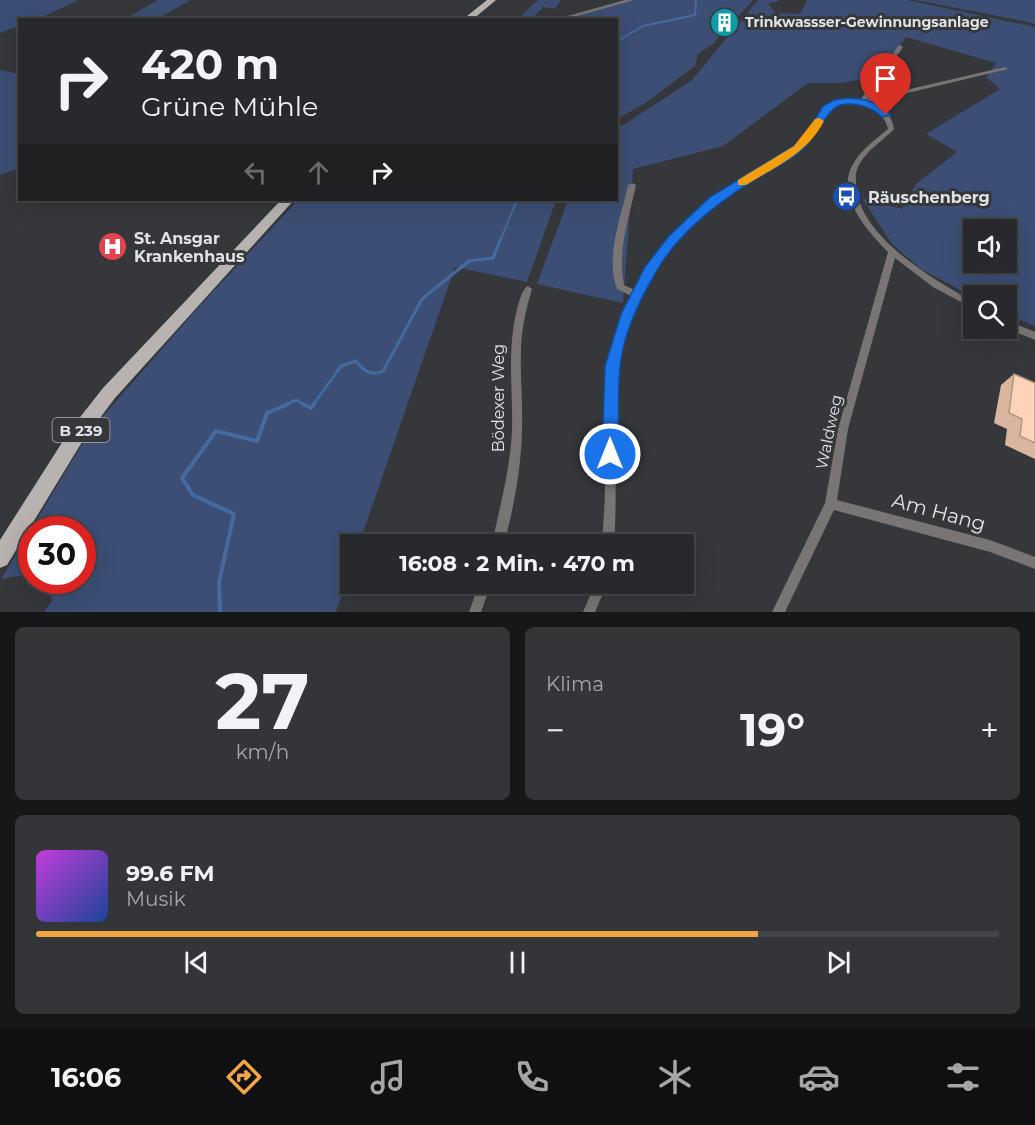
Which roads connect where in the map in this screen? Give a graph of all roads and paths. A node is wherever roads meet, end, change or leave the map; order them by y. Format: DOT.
graph roads {
  1 [pos="492,0"];
  2 [pos="631,0"];
  3 [pos="469,18"];
  4 [pos="563,18"];
  5 [pos="900,47"];
  6 [pos="1005,69"];
  7 [pos="862,102"];
  8 [pos="632,185"];
  9 [pos="287,201"];
  10 [pos="892,252"];
  11 [pos="528,289"];
  12 [pos="637,295"];
  13 [pos="963,299"];
  14 [pos="1017,329"];
  15 [pos="1035,336"];
  16 [pos="831,504"];
  17 [pos="501,534"];
  18 [pos="608,534"];
  19 [pos="0,558"];
  20 [pos="1035,563"];
  21 [pos="481,594"];
  22 [pos="597,594"];
  23 [pos="475,612"];
  24 [pos="589,612"];
  25 [pos="778,612"];
  1 -- 3 [label="main road"];
  2 -- 4 [label="street"];
  5 -- 7 [label="street"];
  6 -- 7 [label="street"];
  7 -- 10 [label="street"];
  7 -- 12 [label="street"];
  8 -- 12 [label="street"];
  9 -- 19 [label="main road, B 239"];
  10 -- 13 [label="street"];
  10 -- 16 [label="street, Waldweg"];
  11 -- 17 [label="street, Bödexer Weg"];
  12 -- 18 [label="street"];
  14 -- 15 [label="street"];
  16 -- 20 [label="street, Am Hang"];
  16 -- 25 [label="street, Waldweg"];
  21 -- 23 [label="street"];
  22 -- 24 [label="street"];
}
